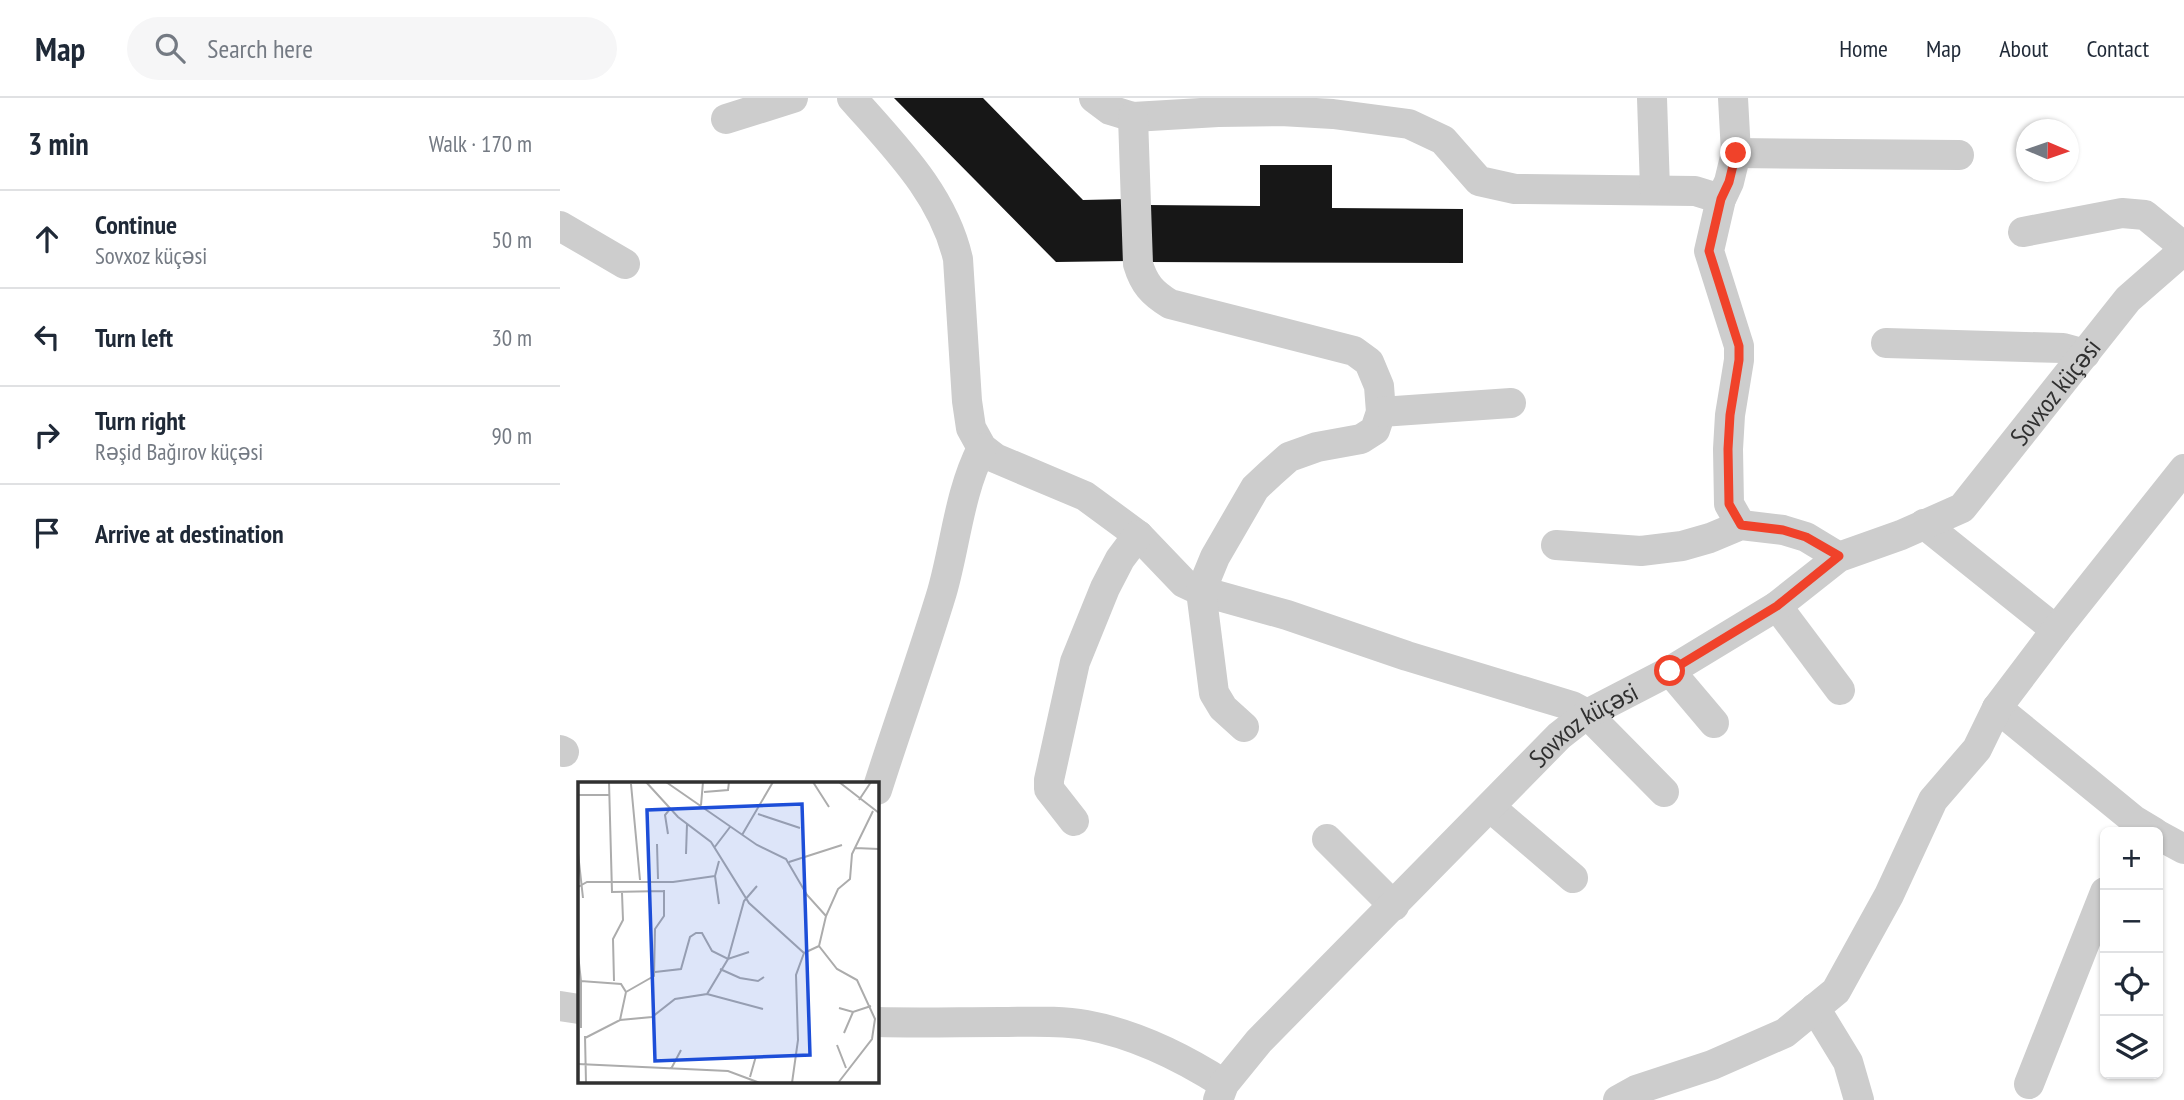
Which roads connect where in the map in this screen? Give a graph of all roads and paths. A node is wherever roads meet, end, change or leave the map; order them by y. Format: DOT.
graph roads {
  1 [pos="793,98"];
  2 [pos="852,98"];
  3 [pos="1094,98"];
  4 [pos="1653,98"];
  5 [pos="1733,98"];
  6 [pos="1133,117"];
  7 [pos="726,119"];
  8 [pos="1736,153"];
  9 [pos="1959,155"];
  10 [pos="1655,189"];
  11 [pos="1721,199"];
  12 [pos="560,226"];
  13 [pos="2023,232"];
  14 [pos="2184,248"];
  15 [pos="625,264"];
  16 [pos="1886,343"];
  17 [pos="2085,354"];
  18 [pos="1511,403"];
  19 [pos="1381,412"];
  20 [pos="982,448"];
  21 [pos="2184,469"];
  22 [pos="1924,524"];
  23 [pos="1741,525"];
  24 [pos="1138,535"];
  25 [pos="1556,545"];
  26 [pos="1839,556"];
  27 [pos="1202,592"];
  28 [pos="1777,606"];
  29 [pos="2056,630"];
  30 [pos="1670,671"];
  31 [pos="1840,690"];
  32 [pos="1997,708"];
  33 [pos="1587,715"];
  34 [pos="1714,723"];
  35 [pos="1244,727"];
  36 [pos="878,787"];
  37 [pos="1664,792"];
  38 [pos="1490,807"];
  39 [pos="1074,821"];
  40 [pos="2140,827"];
  41 [pos="1326,839"];
  42 [pos="2163,839"];
  43 [pos="2184,849"];
  44 [pos="1573,878"];
  45 [pos="2100,905"];
  46 [pos="1394,906"];
  47 [pos="560,1006"];
  48 [pos="1815,1008"];
  49 [pos="578,1009"];
  50 [pos="878,1022"];
  51 [pos="2029,1084"];
  52 [pos="1221,1092"];
  53 [pos="1618,1100"];
  54 [pos="1859,1100"];
  1 -- 7 [label="street"];
  2 -- 20 [label="street"];
  3 -- 6 [label="street"];
  4 -- 10 [label="street"];
  5 -- 8 [label="street"];
  6 -- 10 [label="street"];
  6 -- 19 [label="street"];
  8 -- 9 [label="street"];
  8 -- 11 [label="street"];
  10 -- 11 [label="street"];
  11 -- 23 [label="street"];
  12 -- 15 [label="street"];
  13 -- 14 [label="street"];
  14 -- 17 [label="street, Sovxoz küçəsi"];
  16 -- 17 [label="street"];
  17 -- 22 [label="street, Sovxoz küçəsi"];
  18 -- 19 [label="street"];
  19 -- 27 [label="street"];
  20 -- 24 [label="street"];
  20 -- 36 [label="street"];
  21 -- 29 [label="street"];
  22 -- 26 [label="street, Sovxoz küçəsi"];
  22 -- 29 [label="street"];
  23 -- 25 [label="street"];
  23 -- 26 [label="street"];
  24 -- 27 [label="street"];
  24 -- 39 [label="street"];
  26 -- 28 [label="street, Sovxoz küçəsi"];
  27 -- 33 [label="street"];
  27 -- 35 [label="street"];
  28 -- 30 [label="street, Sovxoz küçəsi"];
  28 -- 31 [label="street"];
  29 -- 32 [label="street"];
  30 -- 33 [label="street, Sovxoz küçəsi"];
  30 -- 34 [label="street"];
  32 -- 40 [label="street"];
  32 -- 48 [label="street"];
  33 -- 37 [label="street"];
  33 -- 38 [label="street, Sovxoz küçəsi"];
  38 -- 44 [label="street"];
  38 -- 46 [label="street, Sovxoz küçəsi"];
  41 -- 46 [label="street"];
  42 -- 43 [label="street"];
  45 -- 51 [label="street"];
  46 -- 52 [label="street, Sovxoz küçəsi"];
  47 -- 49 [label="street"];
  48 -- 53 [label="street"];
  48 -- 54 [label="street"];
  50 -- 52 [label="street"];
}
